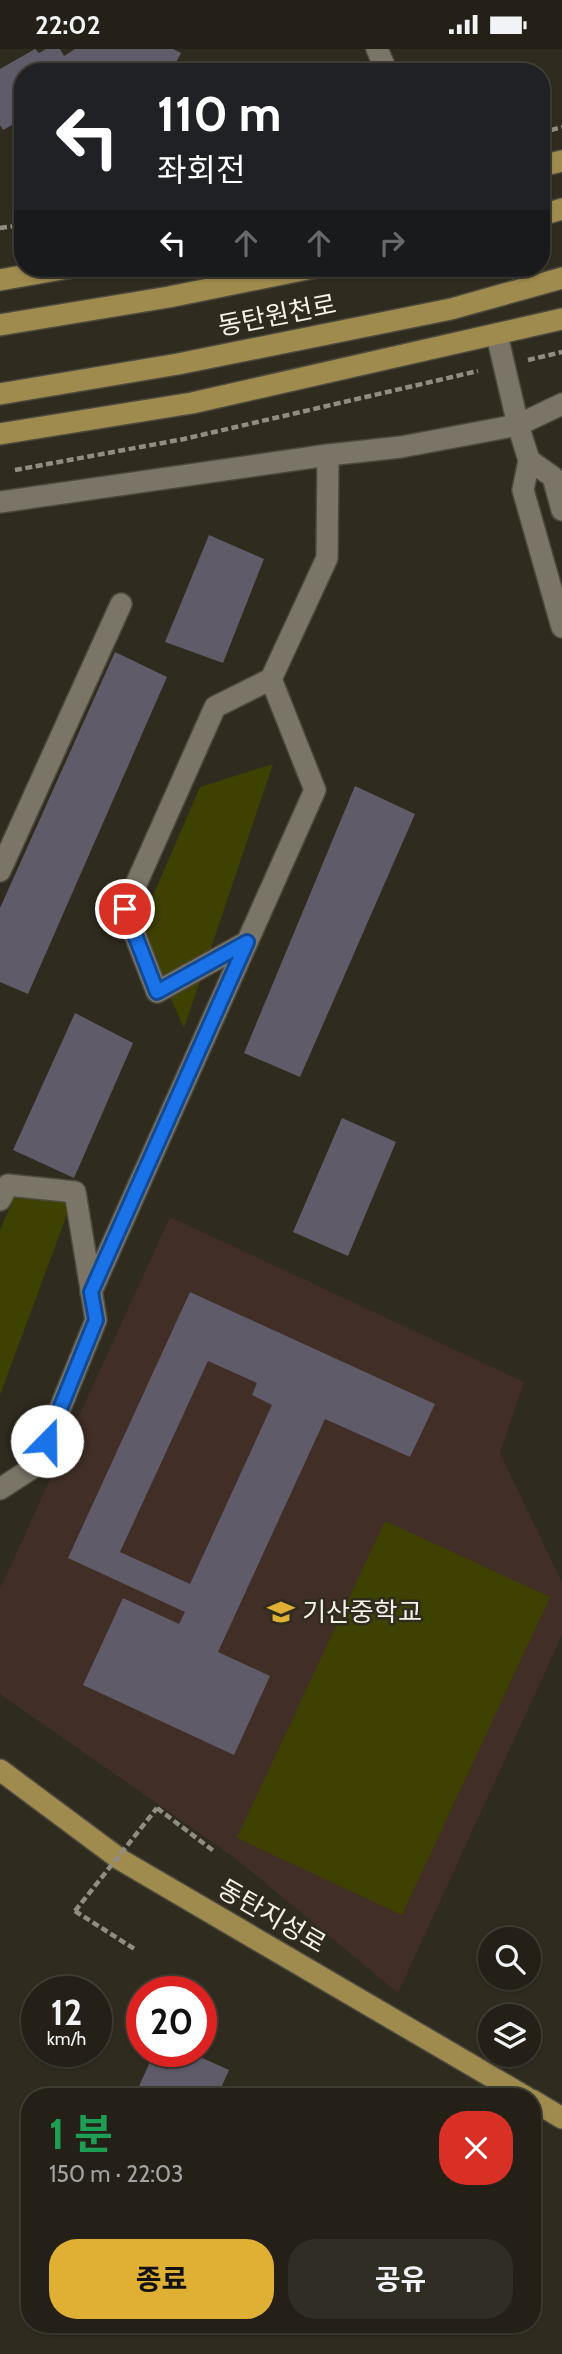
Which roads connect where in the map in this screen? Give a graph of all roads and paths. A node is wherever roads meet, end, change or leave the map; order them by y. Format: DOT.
graph roads {
  1 [pos="268,277"];
  2 [pos="562,278"];
  3 [pos="562,319"];
  4 [pos="0,325"];
  5 [pos="497,335"];
  6 [pos="562,352"];
  7 [pos="504,365"];
  8 [pos="0,394"];
  9 [pos="562,404"];
  10 [pos="518,425"];
  11 [pos="0,434"];
  12 [pos="328,455"];
  13 [pos="529,460"];
  14 [pos="13,470"];
  15 [pos="0,502"];
  16 [pos="562,510"];
  17 [pos="121,604"];
  18 [pos="562,627"];
  19 [pos="271,679"];
  20 [pos="0,871"];
  21 [pos="247,942"];
  22 [pos="0,1200"];
  23 [pos="91,1292"];
  24 [pos="0,1489"];
  25 [pos="0,1770"];
  26 [pos="215,1852"];
  27 [pos="136,1950"];
  28 [pos="511,2088"];
  29 [pos="541,2105"];
  30 [pos="562,2118"];
  1 -- 4 [label="main road, 동탄원천로"];
  2 -- 8 [label="main road, 동탄원천로"];
  3 -- 5 [label="main road"];
  5 -- 7 [label="street"];
  5 -- 11 [label="main road"];
  6 -- 7 [label="path"];
  7 -- 10 [label="street"];
  7 -- 14 [label="path"];
  9 -- 10 [label="street"];
  10 -- 12 [label="street"];
  10 -- 13 [label="street"];
  12 -- 15 [label="street"];
  12 -- 19 [label="street"];
  13 -- 16 [label="street"];
  13 -- 18 [label="street"];
  17 -- 20 [label="street"];
  19 -- 21 [label="street"];
  19 -- 21 [label="street"];
  21 -- 23 [label="street"];
  22 -- 23 [label="street"];
  23 -- 24 [label="street"];
  25 -- 28 [label="main road, 동탄지성로"];
  26 -- 27 [label="path, bridge"];
  29 -- 30 [label="main road"];
}
